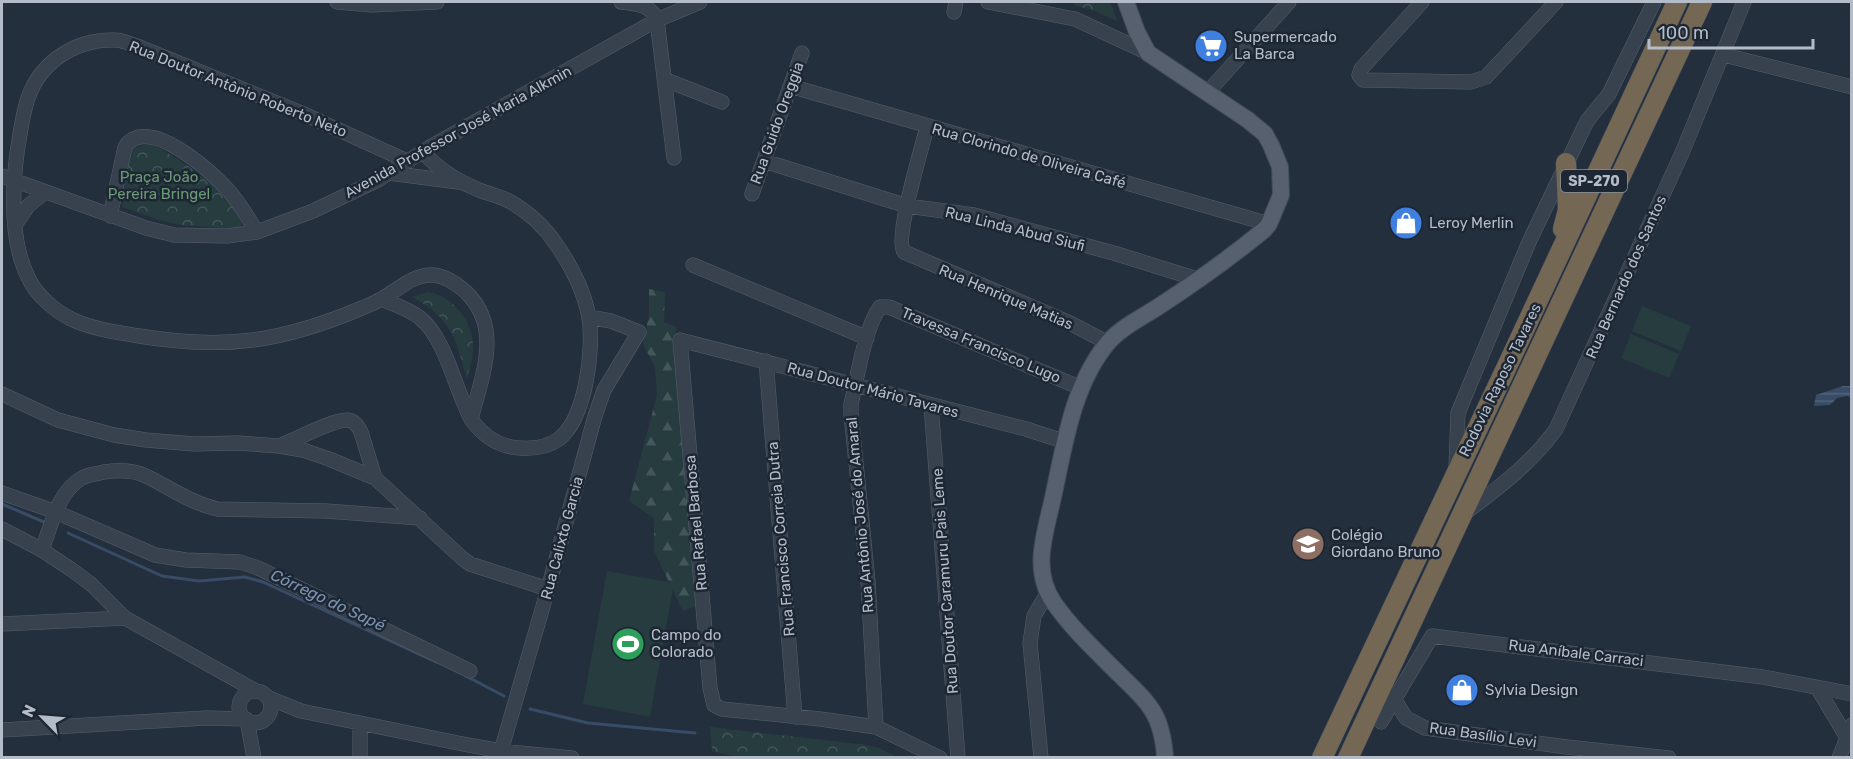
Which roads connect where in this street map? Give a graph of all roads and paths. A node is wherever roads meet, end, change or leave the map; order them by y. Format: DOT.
graph roads {
  1 [pos="337,2"];
  2 [pos="437,2"];
  3 [pos="621,2"];
  4 [pos="700,2"];
  5 [pos="988,2"];
  6 [pos="1050,2"];
  7 [pos="1060,2"];
  8 [pos="1125,2"];
  9 [pos="1289,2"];
  10 [pos="1422,2"];
  11 [pos="1556,2"];
  12 [pos="1654,2"];
  13 [pos="1677,2"];
  14 [pos="1702,2"];
  15 [pos="1744,2"];
  16 [pos="643,3"];
  17 [pos="1032,10"];
  18 [pos="1057,16"];
  19 [pos="657,20"];
  20 [pos="802,53"];
  21 [pos="1148,53"];
  22 [pos="1724,56"];
  23 [pos="666,80"];
  24 [pos="790,86"];
  25 [pos="1851,87"];
  26 [pos="1207,93"];
  27 [pos="722,102"];
  28 [pos="927,127"];
  29 [pos="423,152"];
  30 [pos="674,158"];
  31 [pos="764,160"];
  32 [pos="407,161"];
  33 [pos="1566,163"];
  34 [pos="389,173"];
  35 [pos="8,178"];
  36 [pos="463,183"];
  37 [pos="45,192"];
  38 [pos="752,194"];
  39 [pos="907,206"];
  40 [pos="110,216"];
  41 [pos="1269,224"];
  42 [pos="15,225"];
  43 [pos="257,232"];
  44 [pos="693,265"];
  45 [pos="1548,278"];
  46 [pos="1197,279"];
  47 [pos="381,299"];
  48 [pos="880,308"];
  49 [pos="589,316"];
  50 [pos="867,338"];
  51 [pos="680,340"];
  52 [pos="1108,343"];
  53 [pos="766,361"];
  54 [pos="855,385"];
  55 [pos="1081,388"];
  56 [pos="2,394"];
  57 [pos="931,405"];
  58 [pos="471,419"];
  59 [pos="1066,442"];
  60 [pos="279,446"];
  61 [pos="1456,472"];
  62 [pos="375,478"];
  63 [pos="2,493"];
  64 [pos="56,512"];
  65 [pos="420,518"];
  66 [pos="1459,518"];
  67 [pos="2,529"];
  68 [pos="42,550"];
  69 [pos="548,589"];
  70 [pos="1048,592"];
  71 [pos="125,618"];
  72 [pos="2,624"];
  73 [pos="212,667"];
  74 [pos="470,671"];
  75 [pos="1384,680"];
  76 [pos="1818,689"];
  77 [pos="255,691"];
  78 [pos="1851,694"];
  79 [pos="269,698"];
  80 [pos="1394,701"];
  81 [pos="301,711"];
  82 [pos="251,713"];
  83 [pos="795,717"];
  84 [pos="1406,718"];
  85 [pos="1381,722"];
  86 [pos="360,724"];
  87 [pos="876,727"];
  88 [pos="2,730"];
  89 [pos="1849,730"];
  90 [pos="1358,737"];
  91 [pos="463,751"];
  92 [pos="501,751"];
  93 [pos="254,758"];
  94 [pos="360,758"];
  95 [pos="572,758"];
  96 [pos="940,758"];
  97 [pos="958,758"];
  98 [pos="1041,758"];
  99 [pos="1165,758"];
  100 [pos="1322,758"];
  101 [pos="1348,758"];
  102 [pos="1669,758"];
  103 [pos="1839,758"];
  1 -- 2 [label="street"];
  3 -- 16 [label="street"];
  4 -- 19 [label="street, Avenida Professor José Maria Alkmin"];
  5 -- 17 [label="street"];
  6 -- 17 [label="street"];
  7 -- 18 [label="street"];
  8 -- 21 [label="main road"];
  9 -- 26 [label="street"];
  10 -- 11 [label="street"];
  12 -- 33 [label="street"];
  13 -- 45 [label="highway, Rodovia Raposo Tavares / SP-270"];
  14 -- 66 [label="highway, Rodovia Raposo Tavares / SP-270"];
  15 -- 22 [label="street, Rua Bernardo dos Santos"];
  16 -- 19 [label="street"];
  17 -- 18 [label="street"];
  18 -- 21 [label="street"];
  19 -- 23 [label="street"];
  19 -- 29 [label="street, Avenida Professor José Maria Alkmin"];
  20 -- 24 [label="street, Rua Guido Oreggia"];
  21 -- 26 [label="main road"];
  22 -- 25 [label="street"];
  22 -- 66 [label="street, Rua Bernardo dos Santos"];
  23 -- 27 [label="street"];
  23 -- 30 [label="street"];
  24 -- 28 [label="street, Rua Clorindo de Oliveira Café"];
  24 -- 31 [label="street, Rua Guido Oreggia"];
  26 -- 41 [label="main road"];
  28 -- 39 [label="street"];
  28 -- 41 [label="street, Rua Clorindo de Oliveira Café"];
  29 -- 32 [label="street, Avenida Professor José Maria Alkmin"];
  29 -- 36 [label="street"];
  31 -- 38 [label="street, Rua Guido Oreggia"];
  31 -- 39 [label="street, Rua Linda Abud Siufi"];
  32 -- 34 [label="street, Avenida Professor José Maria Alkmin"];
  32 -- 35 [label="street, Rua Doutor Antônio Roberto Neto"];
  33 -- 45 [label="highway"];
  33 -- 61 [label="street"];
  34 -- 36 [label="street"];
  34 -- 43 [label="street, Avenida Professor José Maria Alkmin"];
  35 -- 37 [label="street, Avenida Professor José Maria Alkmin"];
  35 -- 42 [label="street, Rua Doutor Antônio Roberto Neto"];
  36 -- 49 [label="street"];
  37 -- 40 [label="street, Avenida Professor José Maria Alkmin"];
  37 -- 42 [label="street"];
  39 -- 46 [label="street, Rua Linda Abud Siufi"];
  39 -- 52 [label="street, Rua Henrique Matias"];
  40 -- 43 [label="street, Avenida Professor José Maria Alkmin"];
  40 -- 43 [label="street"];
  41 -- 46 [label="main road"];
  42 -- 47 [label="street, Rua Doutor Antônio Roberto Neto"];
  44 -- 50 [label="street"];
  45 -- 61 [label="highway, Rodovia Raposo Tavares / SP-270"];
  46 -- 52 [label="main road"];
  47 -- 58 [label="street"];
  47 -- 58 [label="street, Rua Doutor Antônio Roberto Neto"];
  48 -- 50 [label="street, Rua Antônio José do Amaral"];
  48 -- 55 [label="street, Travessa Francisco Lugo"];
  49 -- 58 [label="street"];
  49 -- 69 [label="street, Rua Calixto Garcia"];
  50 -- 54 [label="street, Rua Antônio José do Amaral"];
  51 -- 53 [label="street, Rua Doutor Mário Tavares"];
  51 -- 83 [label="street, Rua Rafael Barbosa"];
  52 -- 55 [label="main road"];
  53 -- 54 [label="street, Rua Doutor Mário Tavares"];
  53 -- 83 [label="street, Rua Francisco Correia Dutra"];
  54 -- 57 [label="street, Rua Doutor Mário Tavares"];
  54 -- 87 [label="street, Rua Antônio José do Amaral"];
  55 -- 59 [label="main road"];
  56 -- 60 [label="street"];
  57 -- 59 [label="street, Rua Doutor Mário Tavares"];
  57 -- 97 [label="street, Rua Doutor Caramuru Pais Leme"];
  59 -- 70 [label="main road"];
  60 -- 62 [label="street"];
  60 -- 62 [label="street"];
  61 -- 100 [label="highway, Rodovia Raposo Tavares / SP-270"];
  62 -- 65 [label="street"];
  63 -- 64 [label="street"];
  64 -- 65 [label="street"];
  64 -- 68 [label="street"];
  64 -- 74 [label="street"];
  65 -- 69 [label="street"];
  66 -- 75 [label="highway, Rodovia Raposo Tavares / SP-270"];
  67 -- 68 [label="street"];
  68 -- 71 [label="street"];
  69 -- 92 [label="street, Rua Calixto Garcia"];
  70 -- 98 [label="street"];
  70 -- 99 [label="main road"];
  71 -- 72 [label="street"];
  71 -- 73 [label="street"];
  73 -- 77 [label="street"];
  73 -- 82 [label="street"];
  75 -- 80 [label="street"];
  75 -- 90 [label="highway, Rodovia Raposo Tavares / SP-270"];
  76 -- 78 [label="street, Rua Aníbale Carraci"];
  76 -- 80 [label="street, Rua Aníbale Carraci"];
  76 -- 89 [label="street"];
  77 -- 79 [label="street"];
  77 -- 82 [label="street"];
  79 -- 81 [label="street"];
  79 -- 82 [label="street"];
  80 -- 84 [label="street"];
  80 -- 85 [label="street, Rua Aníbale Carraci"];
  81 -- 82 [label="street"];
  81 -- 86 [label="street"];
  82 -- 88 [label="street"];
  82 -- 93 [label="street"];
  83 -- 87 [label="street"];
  84 -- 85 [label="street"];
  84 -- 102 [label="street, Rua Basílio Levi"];
  85 -- 90 [label="street"];
  86 -- 91 [label="street"];
  86 -- 94 [label="street"];
  87 -- 96 [label="street"];
  89 -- 103 [label="street"];
  90 -- 101 [label="highway, Rodovia Raposo Tavares / SP-270"];
  91 -- 92 [label="street"];
  92 -- 95 [label="street"];
}
